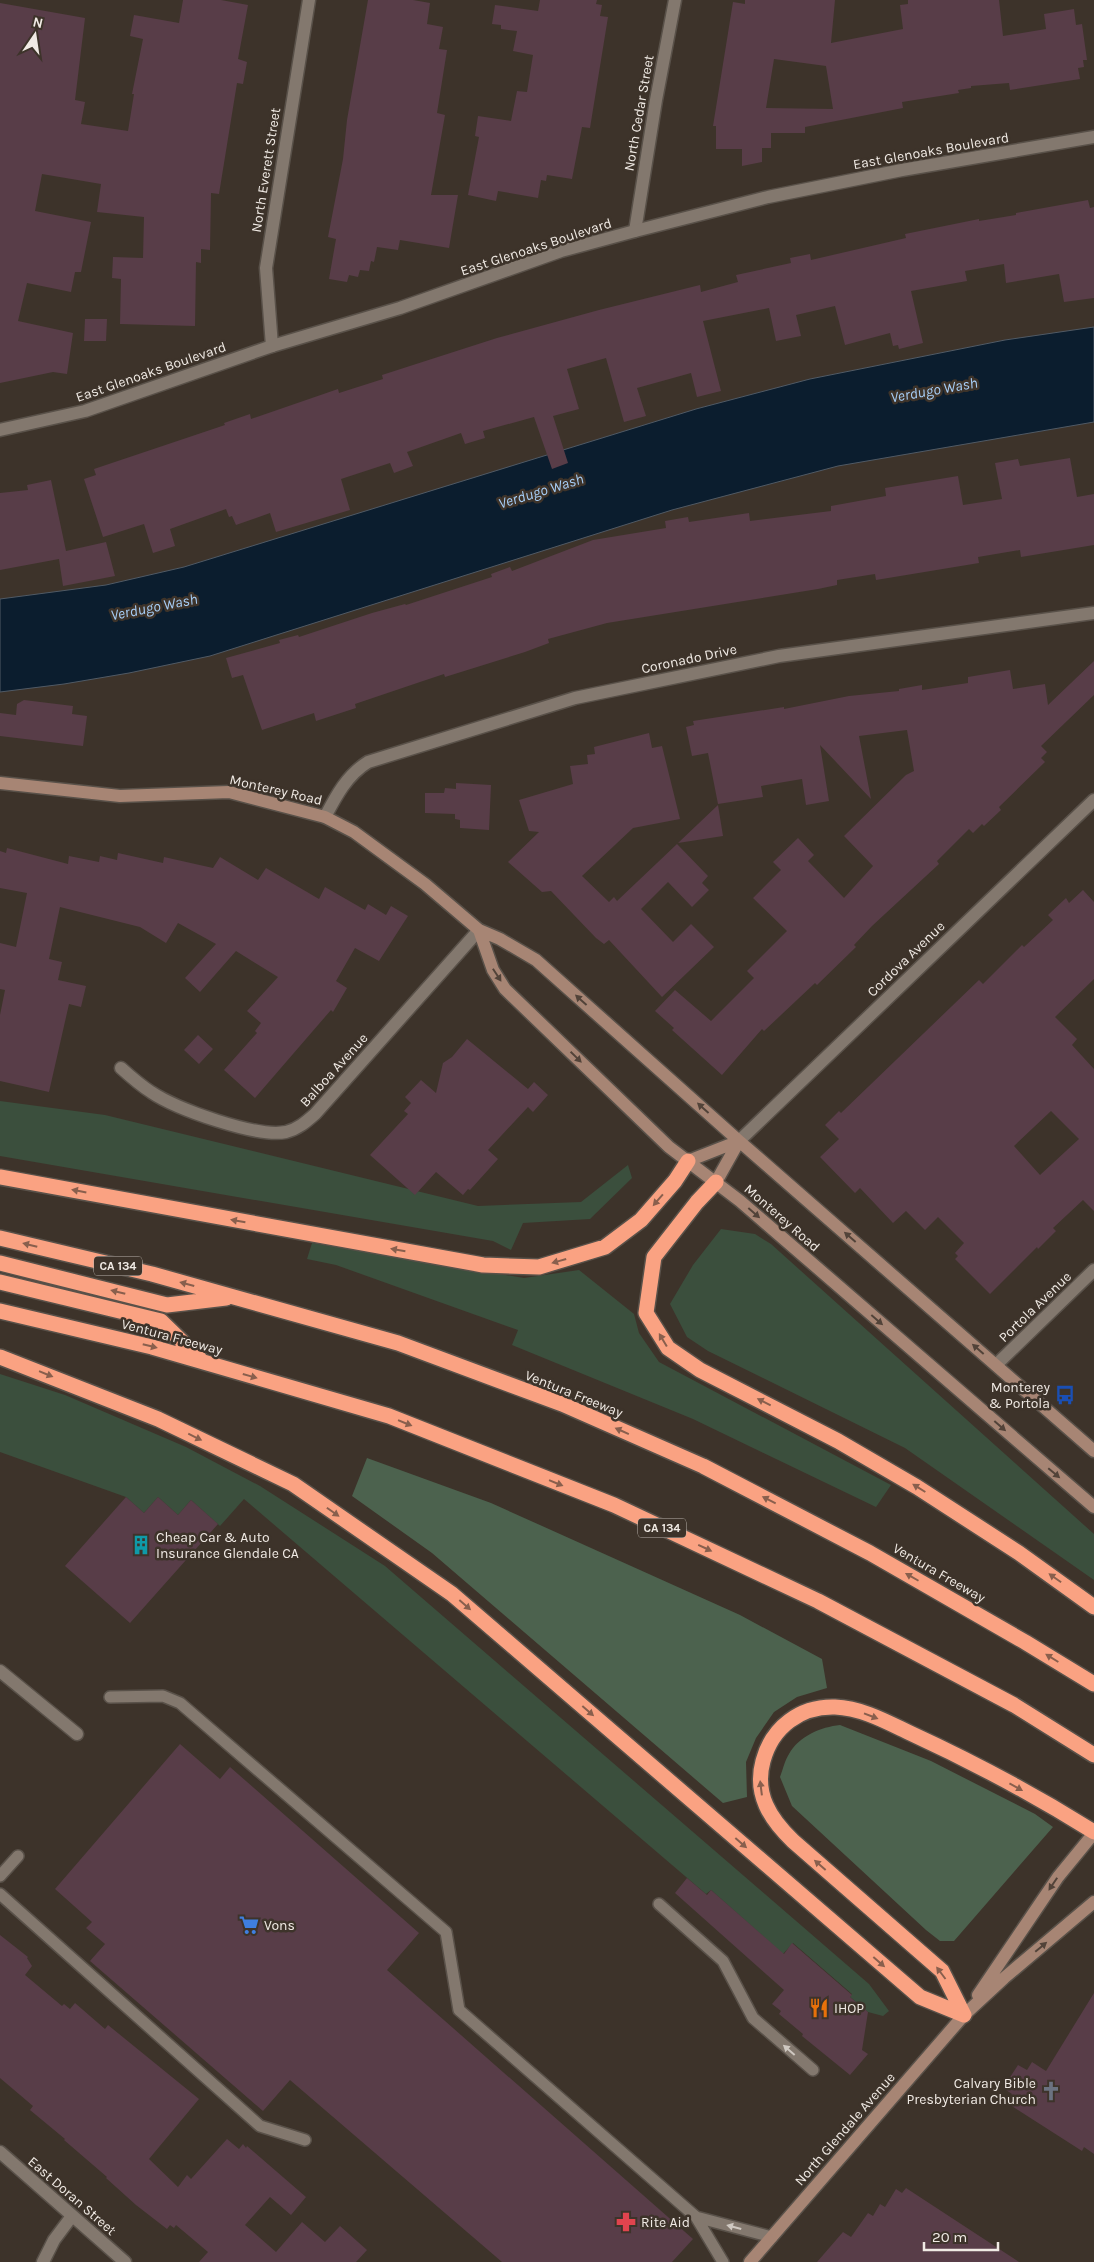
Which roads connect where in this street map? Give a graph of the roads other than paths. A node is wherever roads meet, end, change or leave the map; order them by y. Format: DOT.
graph roads {
  1 [pos="309,0"];
  2 [pos="675,0"];
  3 [pos="1094,137"];
  4 [pos="635,232"];
  5 [pos="272,346"];
  6 [pos="0,430"];
  7 [pos="1094,614"];
  8 [pos="0,783"];
  9 [pos="1094,800"];
  10 [pos="324,817"];
  11 [pos="478,930"];
  12 [pos="121,1068"];
  13 [pos="739,1141"];
  14 [pos="688,1161"];
  15 [pos="0,1177"];
  16 [pos="716,1182"];
  17 [pos="0,1238"];
  18 [pos="0,1263"];
  19 [pos="1094,1270"];
  20 [pos="0,1282"];
  21 [pos="234,1297"];
  22 [pos="0,1311"];
  23 [pos="0,1357"];
  24 [pos="203,1362"];
  25 [pos="996,1365"];
  26 [pos="1094,1450"];
  27 [pos="1094,1507"];
  28 [pos="1094,1607"];
  29 [pos="0,1671"];
  30 [pos="1094,1684"];
  31 [pos="110,1697"];
  32 [pos="77,1734"];
  33 [pos="1094,1755"];
  34 [pos="1094,1832"];
  35 [pos="18,1856"];
  36 [pos="0,1876"];
  37 [pos="0,1894"];
  38 [pos="1094,1902"];
  39 [pos="659,1904"];
  40 [pos="964,2015"];
  41 [pos="813,2070"];
  42 [pos="305,2140"];
  43 [pos="0,2152"];
  44 [pos="72,2216"];
  45 [pos="696,2217"];
  46 [pos="772,2237"];
  47 [pos="42,2262"];
  48 [pos="125,2262"];
  49 [pos="723,2262"];
  50 [pos="750,2262"];
  1 -- 5 [label="street, North Everett Street"];
  2 -- 4 [label="street, North Cedar Street"];
  3 -- 4 [label="street, East Glenoaks Boulevard"];
  4 -- 5 [label="street, East Glenoaks Boulevard"];
  5 -- 6 [label="street, East Glenoaks Boulevard"];
  7 -- 10 [label="street, Coronado Drive"];
  8 -- 10 [label="main road, Monterey Road"];
  9 -- 13 [label="street, Cordova Avenue"];
  10 -- 11 [label="main road, Monterey Road"];
  11 -- 12 [label="street, Balboa Avenue"];
  13 -- 11 [label="main road, Monterey Road, one-way"];
  11 -- 14 [label="main road, Monterey Road, one-way"];
  13 -- 14 [label="main road"];
  13 -- 16 [label="main road"];
  25 -- 13 [label="main road, Monterey Road, one-way"];
  14 -- 15 [label="highway, one-way"];
  14 -- 16 [label="main road, Monterey Road"];
  16 -- 27 [label="main road, Monterey Road, one-way"];
  28 -- 16 [label="highway, one-way"];
  21 -- 17 [label="highway, Ventura Freeway / CA 134, one-way"];
  21 -- 18 [label="highway, one-way"];
  19 -- 25 [label="street, Portola Avenue"];
  20 -- 24 [label="highway"];
  30 -- 21 [label="highway, Ventura Freeway / CA 134, one-way"];
  22 -- 24 [label="highway, Ventura Freeway / CA 134, one-way"];
  23 -- 40 [label="highway, one-way"];
  24 -- 33 [label="highway, Ventura Freeway / CA 134, one-way"];
  25 -- 26 [label="main road, Monterey Road"];
  29 -- 32 [label="street"];
  31 -- 45 [label="lane"];
  34 -- 40 [label="main road, North Glendale Avenue, one-way"];
  40 -- 34 [label="highway, one-way"];
  35 -- 36 [label="lane"];
  37 -- 42 [label="lane"];
  40 -- 38 [label="main road, North Glendale Avenue, one-way"];
  41 -- 39 [label="lane, one-way"];
  40 -- 46 [label="main road, North Glendale Avenue"];
  43 -- 44 [label="street, East Doran Street"];
  44 -- 47 [label="street"];
  44 -- 48 [label="street, East Doran Street"];
  46 -- 45 [label="lane, one-way"];
  45 -- 49 [label="lane"];
  46 -- 50 [label="main road, North Glendale Avenue"];
}
